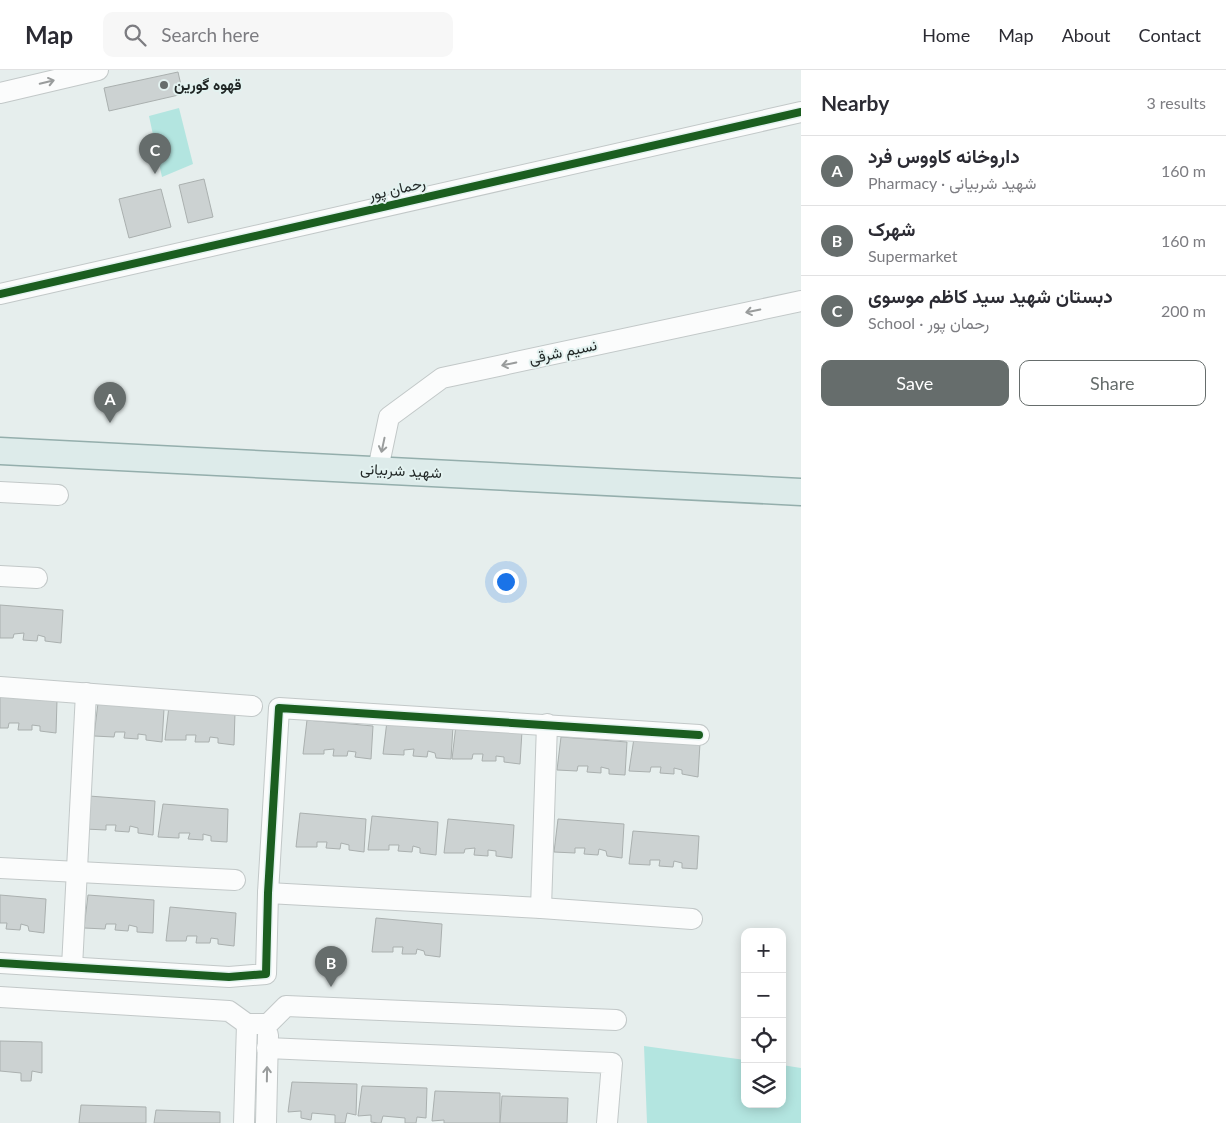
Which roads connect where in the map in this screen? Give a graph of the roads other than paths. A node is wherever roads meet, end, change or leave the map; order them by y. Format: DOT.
graph roads {
  1 [pos="98,70"];
  2 [pos="0,93"];
  3 [pos="801,112"];
  4 [pos="0,294"];
  5 [pos="801,300"];
  6 [pos="0,451"];
  7 [pos="378,469"];
  8 [pos="0,492"];
  9 [pos="801,492"];
  10 [pos="58,495"];
  11 [pos="0,576"];
  12 [pos="37,578"];
  13 [pos="0,687"];
  14 [pos="86,693"];
  15 [pos="252,706"];
  16 [pos="547,724"];
  17 [pos="699,735"];
  18 [pos="0,868"];
  19 [pos="77,872"];
  20 [pos="235,880"];
  21 [pos="268,893"];
  22 [pos="540,908"];
  23 [pos="692,919"];
  24 [pos="0,963"];
  25 [pos="72,967"];
  26 [pos="0,997"];
  27 [pos="616,1020"];
  28 [pos="247,1024"];
  29 [pos="268,1024"];
  30 [pos="267,1048"];
  31 [pos="244,1123"];
  32 [pos="266,1123"];
  33 [pos="607,1123"];
  2 -- 1 [label="street, one-way"];
  3 -- 4 [label="street, رحمان پور"];
  5 -- 7 [label="street, نسیم شرقی, one-way"];
  6 -- 7 [label="main road, شهید شربیانی"];
  7 -- 9 [label="main road, شهید شربیانی"];
  8 -- 10 [label="street"];
  11 -- 12 [label="street"];
  13 -- 14 [label="street"];
  14 -- 15 [label="street"];
  14 -- 19 [label="street"];
  16 -- 17 [label="street"];
  16 -- 21 [label="street"];
  16 -- 22 [label="street"];
  18 -- 19 [label="street"];
  19 -- 20 [label="street"];
  19 -- 25 [label="street"];
  21 -- 22 [label="street"];
  21 -- 25 [label="street"];
  22 -- 23 [label="street"];
  24 -- 25 [label="street"];
  26 -- 28 [label="street"];
  27 -- 29 [label="street"];
  28 -- 29 [label="street"];
  28 -- 31 [label="street"];
  29 -- 30 [label="street"];
  32 -- 30 [label="street, one-way"];
  30 -- 33 [label="street"];
}
